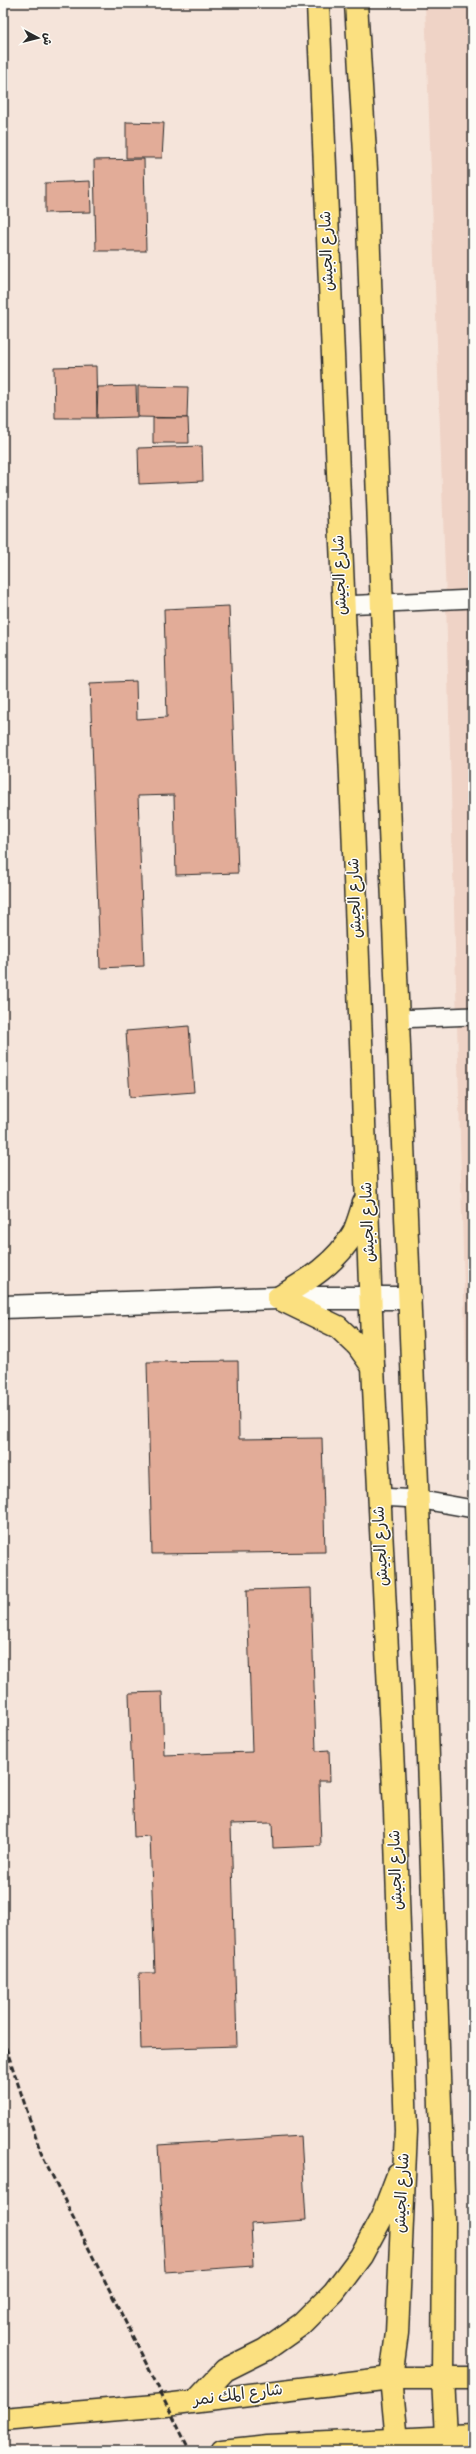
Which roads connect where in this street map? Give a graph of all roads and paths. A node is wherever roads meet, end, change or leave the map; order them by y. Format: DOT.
graph roads {
  1 [pos="318,3"];
  2 [pos="356,3"];
  3 [pos="473,599"];
  4 [pos="382,603"];
  5 [pos="342,606"];
  6 [pos="473,1016"];
  7 [pos="398,1019"];
  8 [pos="368,1193"];
  9 [pos="278,1298"];
  10 [pos="371,1298"];
  11 [pos="410,1298"];
  12 [pos="3,1307"];
  13 [pos="373,1367"];
  14 [pos="379,1497"];
  15 [pos="417,1499"];
  16 [pos="473,1508"];
  17 [pos="406,2131"];
  18 [pos="391,2378"];
  19 [pos="443,2378"];
  20 [pos="473,2378"];
  21 [pos="196,2401"];
  22 [pos="3,2419"];
  23 [pos="473,2436"];
  24 [pos="446,2437"];
  25 [pos="397,2441"];
  26 [pos="222,2451"];
  1 -- 5 [label="highway, شارع الجيش"];
  2 -- 4 [label="highway"];
  3 -- 4 [label="lane"];
  4 -- 5 [label="lane"];
  4 -- 7 [label="highway"];
  5 -- 8 [label="highway, شارع الجيش"];
  6 -- 7 [label="lane"];
  7 -- 11 [label="highway"];
  8 -- 9 [label="highway"];
  8 -- 10 [label="highway, شارع الجيش"];
  9 -- 10 [label="street"];
  9 -- 12 [label="street"];
  9 -- 13 [label="highway"];
  10 -- 11 [label="street"];
  10 -- 13 [label="highway, شارع الجيش"];
  11 -- 15 [label="highway"];
  13 -- 14 [label="highway, شارع الجيش"];
  14 -- 15 [label="lane"];
  14 -- 17 [label="highway, شارع الجيش"];
  15 -- 16 [label="lane"];
  15 -- 19 [label="highway"];
  17 -- 18 [label="highway, شارع الجيش"];
  17 -- 21 [label="highway"];
  18 -- 19 [label="highway, شارع المك نمر"];
  18 -- 21 [label="highway, شارع المك نمر"];
  18 -- 25 [label="highway, شارع الجيش"];
  19 -- 20 [label="highway, شارع المك نمر"];
  19 -- 24 [label="highway"];
  21 -- 22 [label="highway, شارع المك نمر"];
  23 -- 24 [label="highway"];
  24 -- 25 [label="highway"];
  25 -- 26 [label="highway"];
}
